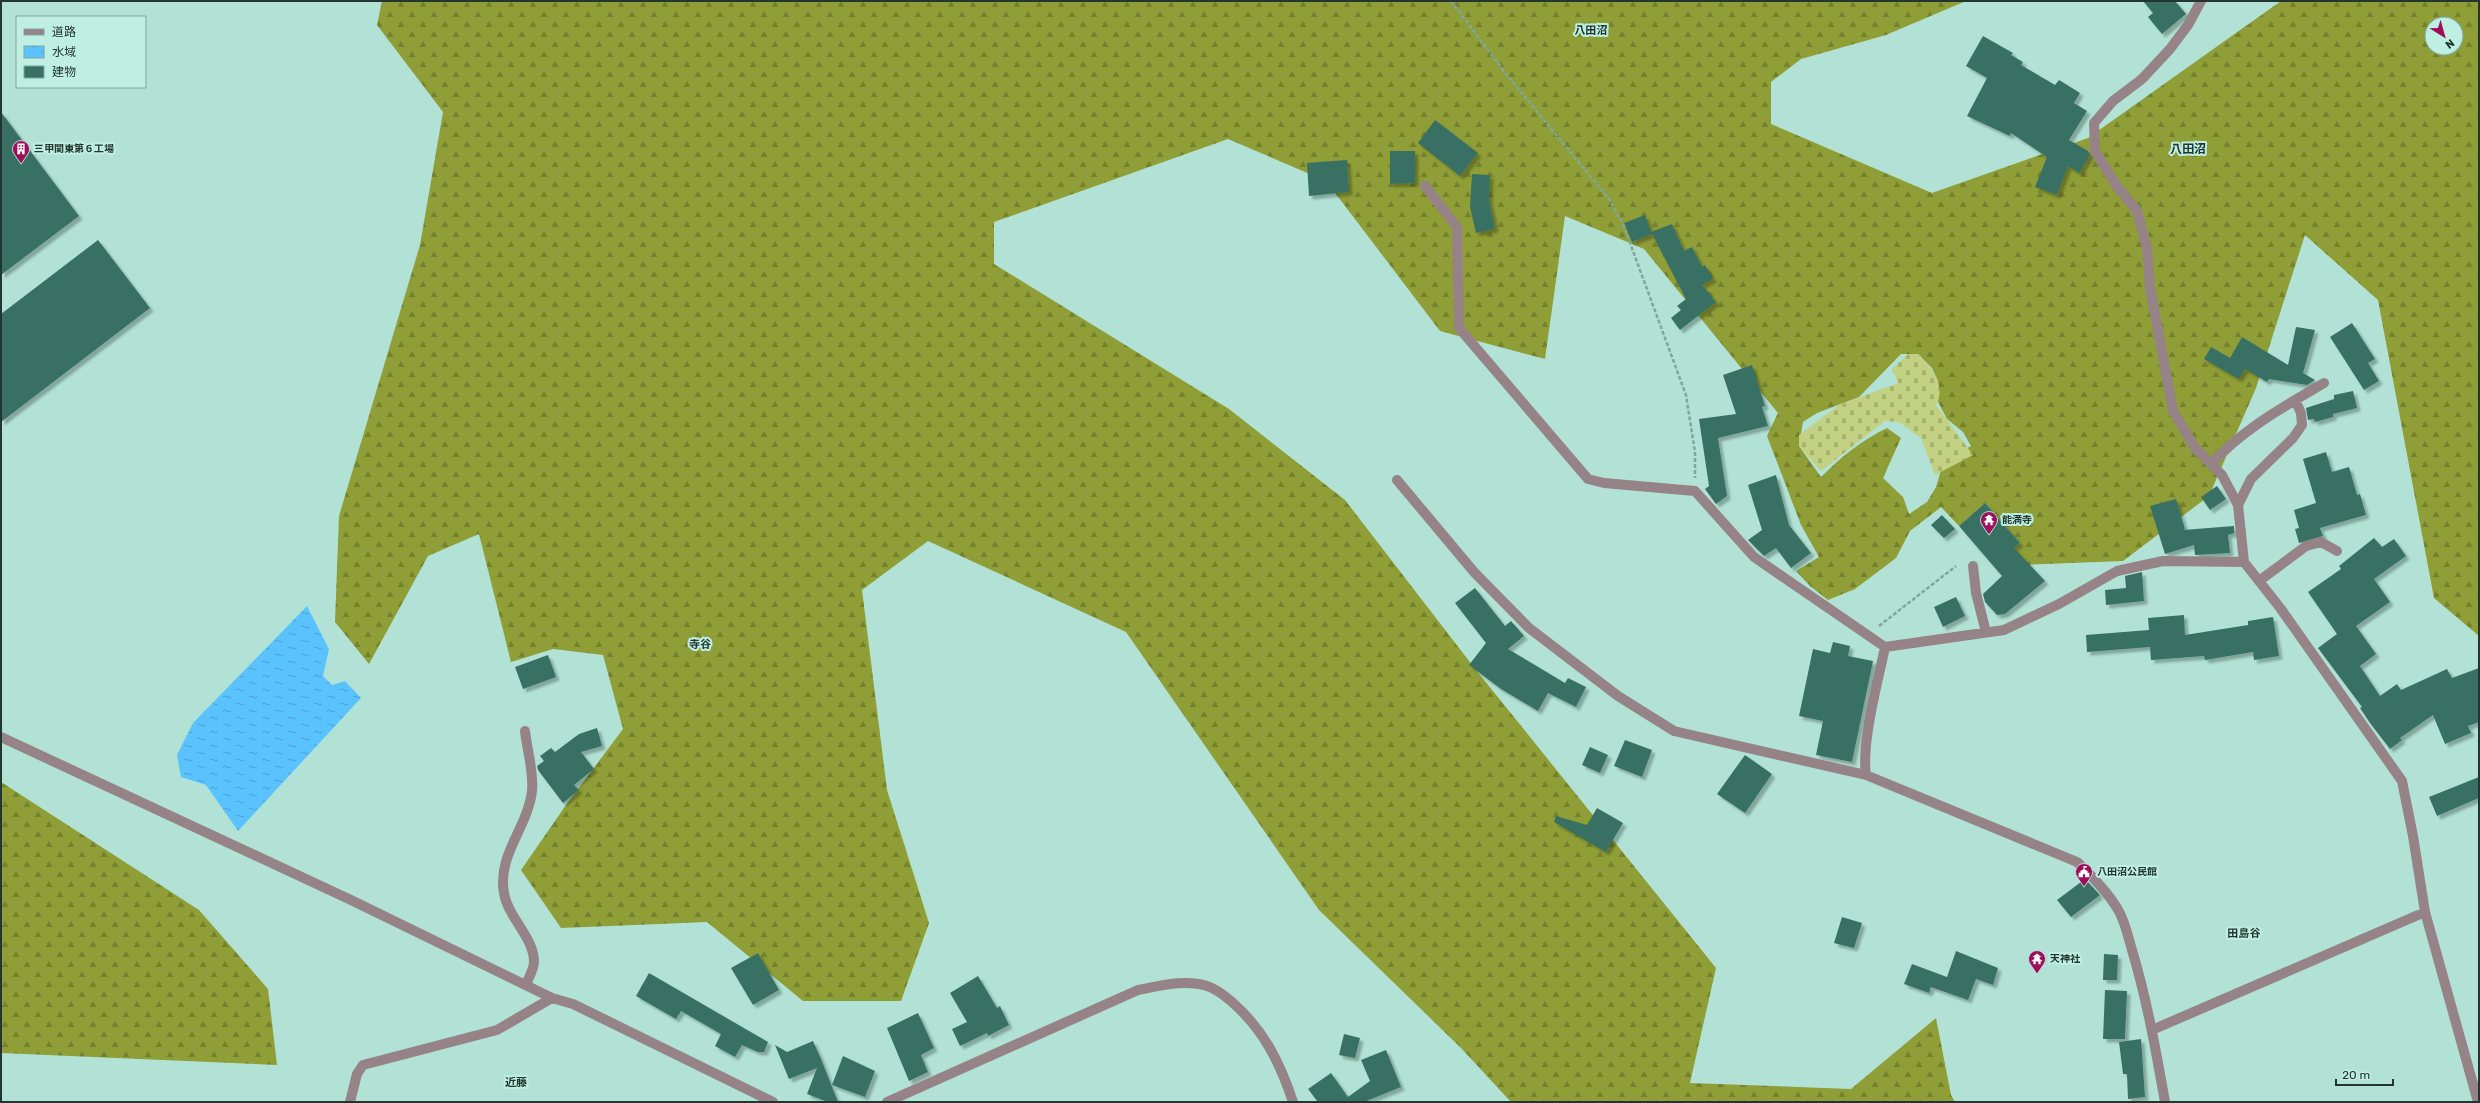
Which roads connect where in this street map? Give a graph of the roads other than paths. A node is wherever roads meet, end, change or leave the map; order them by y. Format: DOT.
graph roads {
  1 [pos="2201,1"];
  2 [pos="1425,186"];
  3 [pos="2324,383"];
  4 [pos="2295,400"];
  5 [pos="2211,464"];
  6 [pos="1397,480"];
  7 [pos="2238,505"];
  8 [pos="2336,551"];
  9 [pos="2244,562"];
  10 [pos="1973,566"];
  11 [pos="2259,581"];
  12 [pos="1986,632"];
  13 [pos="1885,647"];
  14 [pos="525,731"];
  15 [pos="1,737"];
  16 [pos="1866,775"];
  17 [pos="2425,912"];
  18 [pos="526,985"];
  19 [pos="552,998"];
  20 [pos="2152,1030"];
  21 [pos="350,1102"];
  22 [pos="773,1102"];
  23 [pos="887,1102"];
  24 [pos="1293,1102"];
  25 [pos="2165,1102"];
  26 [pos="2478,1102"];
  1 -- 5 [label="street"];
  2 -- 13 [label="street"];
  3 -- 4 [label="street"];
  4 -- 5 [label="street"];
  4 -- 7 [label="street"];
  5 -- 7 [label="street"];
  6 -- 16 [label="street"];
  7 -- 9 [label="street"];
  8 -- 11 [label="street"];
  9 -- 11 [label="street"];
  9 -- 12 [label="street"];
  10 -- 12 [label="street"];
  11 -- 17 [label="street"];
  12 -- 13 [label="street"];
  13 -- 16 [label="street"];
  14 -- 18 [label="street"];
  15 -- 18 [label="street"];
  16 -- 20 [label="street"];
  17 -- 20 [label="street"];
  17 -- 26 [label="street"];
  18 -- 19 [label="street"];
  19 -- 21 [label="street"];
  19 -- 22 [label="street"];
  20 -- 25 [label="street"];
  23 -- 24 [label="street"];
}
